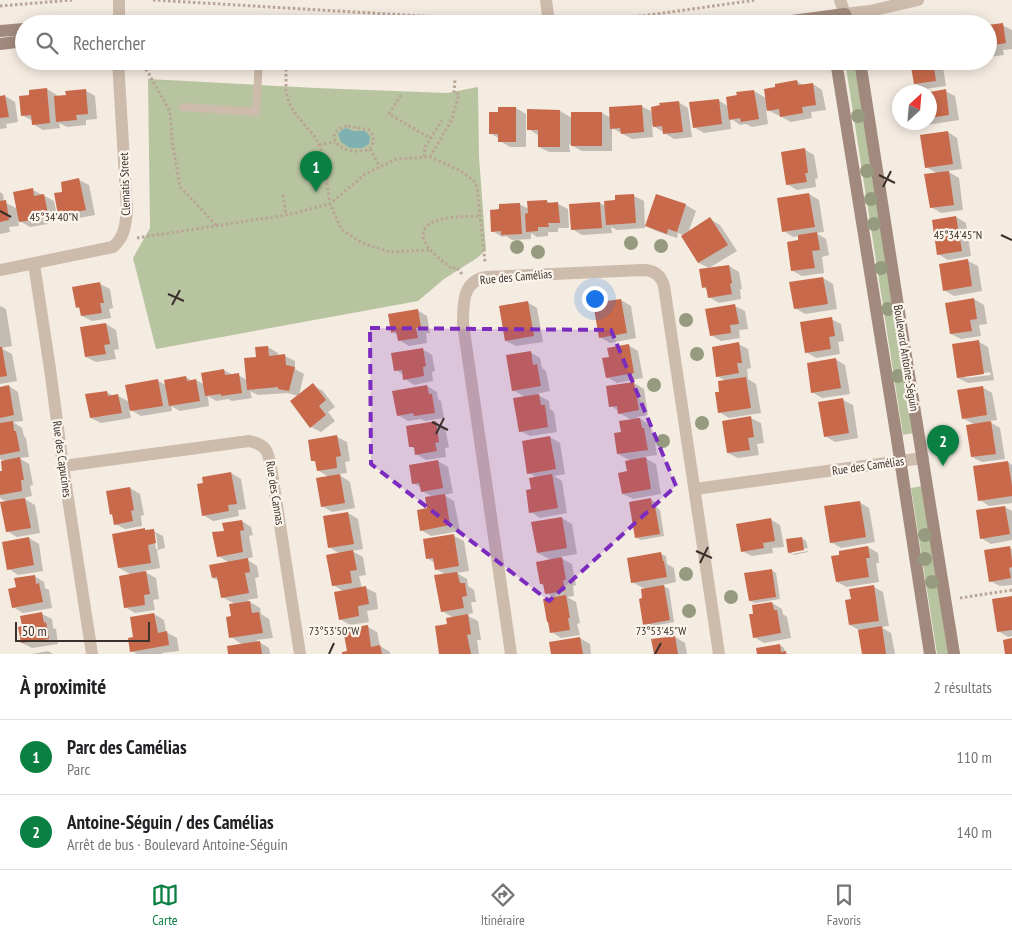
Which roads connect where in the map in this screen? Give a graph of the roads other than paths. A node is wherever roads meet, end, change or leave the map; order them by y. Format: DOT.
graph roads {
  1 [pos="119,0"];
  2 [pos="546,0"];
  3 [pos="836,0"];
  4 [pos="840,0"];
  5 [pos="918,0"];
  6 [pos="119,15"];
  7 [pos="548,15"];
  8 [pos="839,15"];
  9 [pos="840,15"];
  10 [pos="857,15"];
  11 [pos="15,30"];
  12 [pos="0,31"];
  13 [pos="15,42"];
  14 [pos="0,44"];
  15 [pos="119,70"];
  16 [pos="258,70"];
  17 [pos="837,70"];
  18 [pos="861,70"];
  19 [pos="183,107"];
  20 [pos="34,264"];
  21 [pos="0,270"];
  22 [pos="923,458"];
  23 [pos="900,462"];
  24 [pos="63,466"];
  25 [pos="694,489"];
  26 [pos="92,654"];
  27 [pos="300,654"];
  28 [pos="510,654"];
  29 [pos="719,654"];
  30 [pos="930,654"];
  31 [pos="954,654"];
  1 -- 6 [label="street"];
  2 -- 7 [label="street"];
  3 -- 8 [label="street"];
  4 -- 9 [label="street"];
  5 -- 10 [label="street"];
  11 -- 12 [label="street"];
  13 -- 14 [label="street"];
  15 -- 20 [label="street, Clematis Street"];
  16 -- 19 [label="lane"];
  17 -- 23 [label="street, Boulevard Antoine-Séguin"];
  18 -- 22 [label="street, Boulevard Antoine-Séguin"];
  20 -- 21 [label="street"];
  20 -- 24 [label="street, Rue des Capucines"];
  22 -- 23 [label="street, Rue des Camélias"];
  22 -- 31 [label="street, Boulevard Antoine-Séguin"];
  23 -- 25 [label="street, Rue des Camélias"];
  23 -- 30 [label="street, Boulevard Antoine-Séguin"];
  24 -- 26 [label="street, Rue des Capucines"];
  24 -- 27 [label="street, Rue des Cannas"];
  25 -- 28 [label="street, Rue des Camélias"];
  25 -- 29 [label="street, Rue des Camélias"];
}
